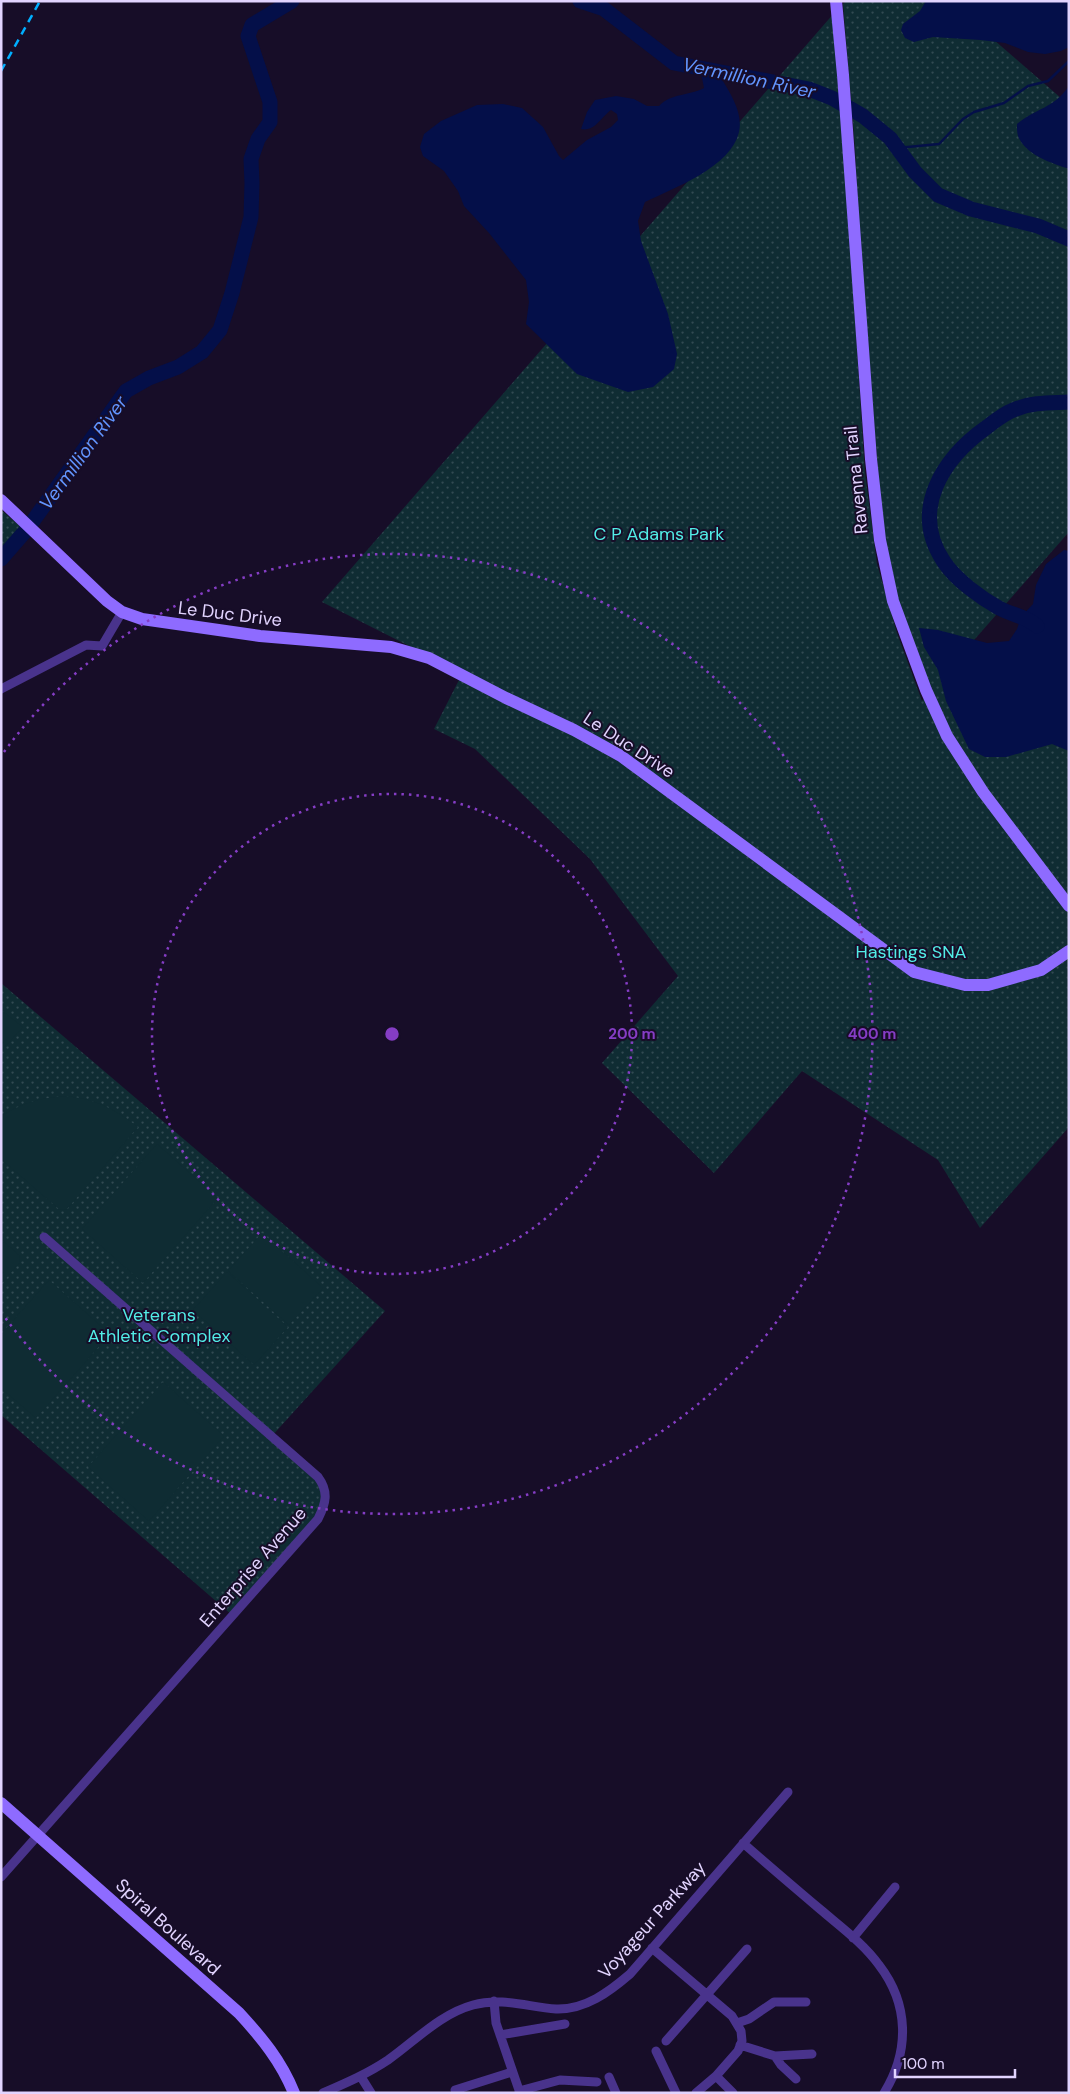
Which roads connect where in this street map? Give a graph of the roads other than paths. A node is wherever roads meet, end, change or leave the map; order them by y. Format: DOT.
graph roads {
  1 [pos="836,1"];
  2 [pos="1,500"];
  3 [pos="122,612"];
  4 [pos="1,689"];
  5 [pos="1069,906"];
  6 [pos="1069,951"];
  7 [pos="44,1236"];
  8 [pos="788,1792"];
  9 [pos="1,1803"];
  10 [pos="38,1835"];
  11 [pos="743,1843"];
  12 [pos="1,1878"];
  13 [pos="896,1887"];
  14 [pos="853,1938"];
  15 [pos="652,1948"];
  16 [pos="746,1949"];
  17 [pos="706,1994"];
  18 [pos="494,2001"];
  19 [pos="806,2002"];
  20 [pos="737,2023"];
  21 [pos="565,2024"];
  22 [pos="500,2035"];
  23 [pos="666,2041"];
  24 [pos="740,2045"];
  25 [pos="656,2051"];
  26 [pos="812,2054"];
  27 [pos="775,2056"];
  28 [pos="512,2072"];
  29 [pos="716,2076"];
  30 [pos="362,2077"];
  31 [pos="609,2077"];
  32 [pos="796,2078"];
  33 [pos="597,2082"];
  34 [pos="455,2090"];
  35 [pos="519,2092"];
  36 [pos="294,2093"];
  37 [pos="323,2093"];
  38 [pos="370,2093"];
  39 [pos="616,2093"];
  40 [pos="676,2093"];
  41 [pos="696,2093"];
  42 [pos="733,2093"];
  43 [pos="884,2093"];
  1 -- 5 [label="street, Ravenna Trail"];
  2 -- 3 [label="street, Le Duc Drive"];
  3 -- 4 [label="street"];
  3 -- 6 [label="street, Le Duc Drive"];
  7 -- 10 [label="street, Enterprise Avenue"];
  8 -- 11 [label="street, Voyageur Parkway"];
  9 -- 10 [label="street, Spiral Boulevard"];
  10 -- 12 [label="street, Enterprise Avenue"];
  10 -- 36 [label="street, Spiral Boulevard"];
  11 -- 14 [label="street"];
  11 -- 15 [label="street, Voyageur Parkway"];
  13 -- 14 [label="street"];
  14 -- 43 [label="street"];
  15 -- 17 [label="street"];
  15 -- 18 [label="street, Voyageur Parkway"];
  16 -- 17 [label="street"];
  17 -- 20 [label="street"];
  17 -- 23 [label="street"];
  18 -- 22 [label="street"];
  18 -- 30 [label="street, Voyageur Parkway"];
  19 -- 20 [label="street"];
  20 -- 24 [label="street"];
  21 -- 22 [label="street"];
  22 -- 28 [label="street"];
  24 -- 27 [label="street"];
  24 -- 29 [label="street"];
  25 -- 40 [label="street"];
  26 -- 27 [label="street"];
  27 -- 32 [label="street"];
  28 -- 34 [label="street"];
  28 -- 35 [label="street"];
  29 -- 41 [label="street"];
  29 -- 42 [label="street"];
  30 -- 37 [label="street, Voyageur Parkway"];
  30 -- 38 [label="street"];
  31 -- 39 [label="street"];
  33 -- 35 [label="street"];
}
